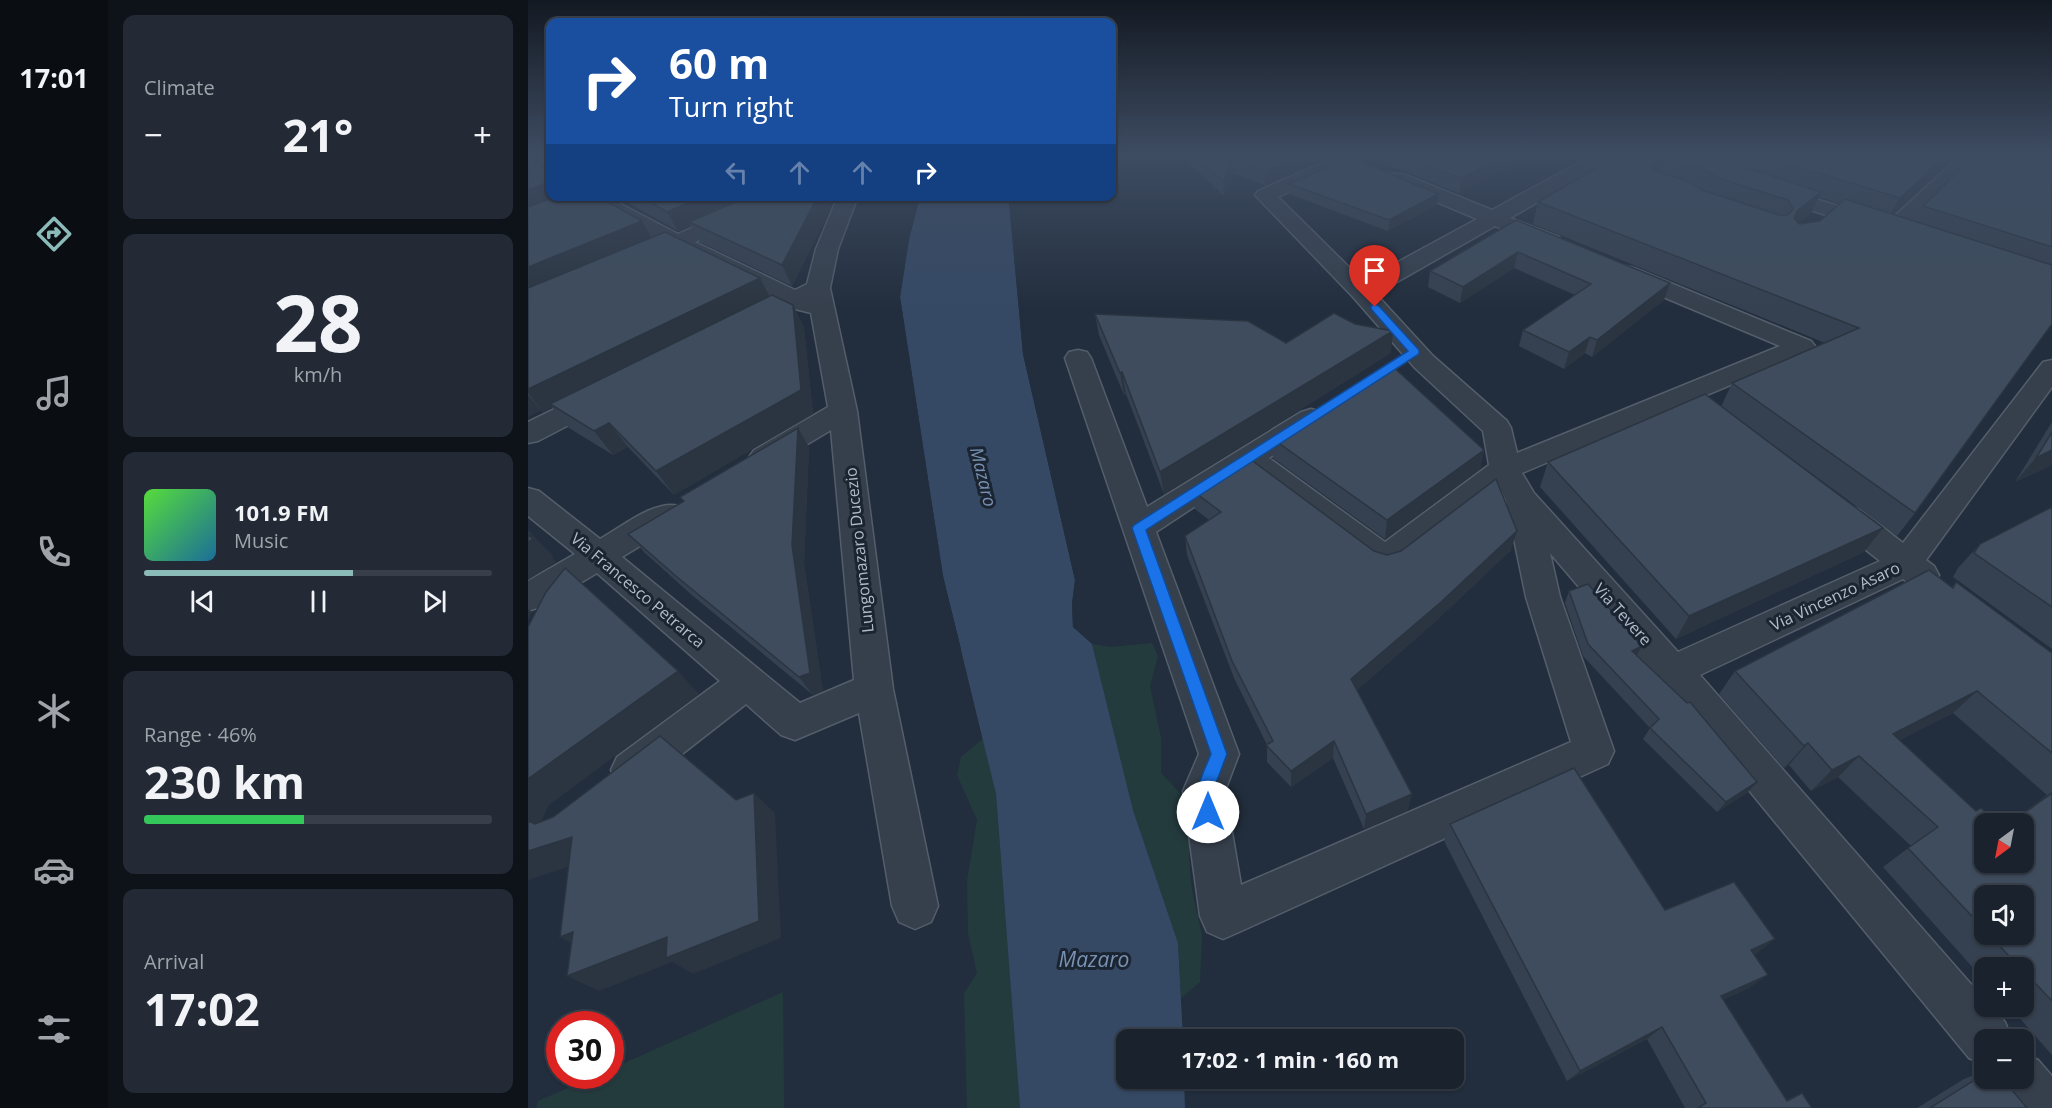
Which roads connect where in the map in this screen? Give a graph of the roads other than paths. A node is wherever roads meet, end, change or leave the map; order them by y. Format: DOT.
graph roads {
  1 [pos="574,206"];
  2 [pos="612,206"];
  3 [pos="761,206"];
  4 [pos="844,206"];
  5 [pos="1276,206"];
  6 [pos="1464,206"];
  7 [pos="1515,206"];
  8 [pos="1818,206"];
  9 [pos="1919,206"];
  10 [pos="1831,210"];
  11 [pos="1493,218"];
  12 [pos="528,224"];
  13 [pos="1814,225"];
  14 [pos="1892,231"];
  15 [pos="1913,238"];
  16 [pos="677,242"];
  17 [pos="1570,250"];
  18 [pos="1603,264"];
  19 [pos="624,265"];
  20 [pos="1361,292"];
  21 [pos="812,300"];
  22 [pos="730,332"];
  23 [pos="1078,358"];
  24 [pos="2052,368"];
  25 [pos="624,386"];
  26 [pos="1684,395"];
  27 [pos="1336,402"];
  28 [pos="843,411"];
  29 [pos="1712,416"];
  30 [pos="528,434"];
  31 [pos="1248,458"];
  32 [pos="1505,469"];
  33 [pos="741,471"];
  34 [pos="1814,493"];
  35 [pos="528,499"];
  36 [pos="1522,500"];
  37 [pos="690,501"];
  38 [pos="1138,528"];
  39 [pos="598,555"];
  40 [pos="1906,563"];
  41 [pos="1943,590"];
  42 [pos="536,612"];
  43 [pos="1673,671"];
  44 [pos="747,682"];
  45 [pos="874,689"];
  46 [pos="601,793"];
  47 [pos="915,906"];
  48 [pos="1978,1029"];
  49 [pos="2029,1089"];
  50 [pos="2045,1108"];
  1 -- 12 [label="street"];
  2 -- 16 [label="street"];
  3 -- 16 [label="street"];
  4 -- 21 [label="street, Lungomazaro Ducezio"];
  5 -- 20 [label="street, Via Tevere"];
  6 -- 11 [label="street"];
  7 -- 11 [label="street"];
  8 -- 10 [label="street"];
  9 -- 14 [label="street"];
  10 -- 13 [label="street"];
  10 -- 14 [label="street"];
  11 -- 17 [label="street"];
  11 -- 20 [label="street"];
  14 -- 15 [label="street"];
  16 -- 19 [label="street"];
  16 -- 21 [label="street"];
  18 -- 26 [label="street"];
  20 -- 32 [label="street, Via Tevere"];
  21 -- 22 [label="street"];
  21 -- 28 [label="street, Lungomazaro Ducezio"];
  23 -- 38 [label="street"];
  24 -- 40 [label="street, Via Vincenzo Asaro"];
  25 -- 30 [label="street"];
  26 -- 29 [label="street"];
  26 -- 32 [label="street"];
  27 -- 31 [label="street"];
  28 -- 33 [label="street"];
  28 -- 45 [label="street, Lungomazaro Ducezio"];
  31 -- 32 [label="street"];
  31 -- 38 [label="street"];
  32 -- 36 [label="street, Via Tevere"];
  34 -- 40 [label="street"];
  35 -- 39 [label="street, Via Francesco Petrarca"];
  36 -- 38 [label="street"];
  36 -- 43 [label="street, Via Tevere"];
  37 -- 39 [label="street"];
  39 -- 42 [label="street"];
  39 -- 44 [label="street, Via Francesco Petrarca"];
  40 -- 41 [label="street"];
  40 -- 43 [label="street, Via Vincenzo Asaro"];
  43 -- 48 [label="street, Via Tevere"];
  44 -- 45 [label="street, Via Francesco Petrarca"];
  44 -- 46 [label="street"];
  45 -- 47 [label="street, Lungomazaro Ducezio"];
  49 -- 50 [label="street"];
}
